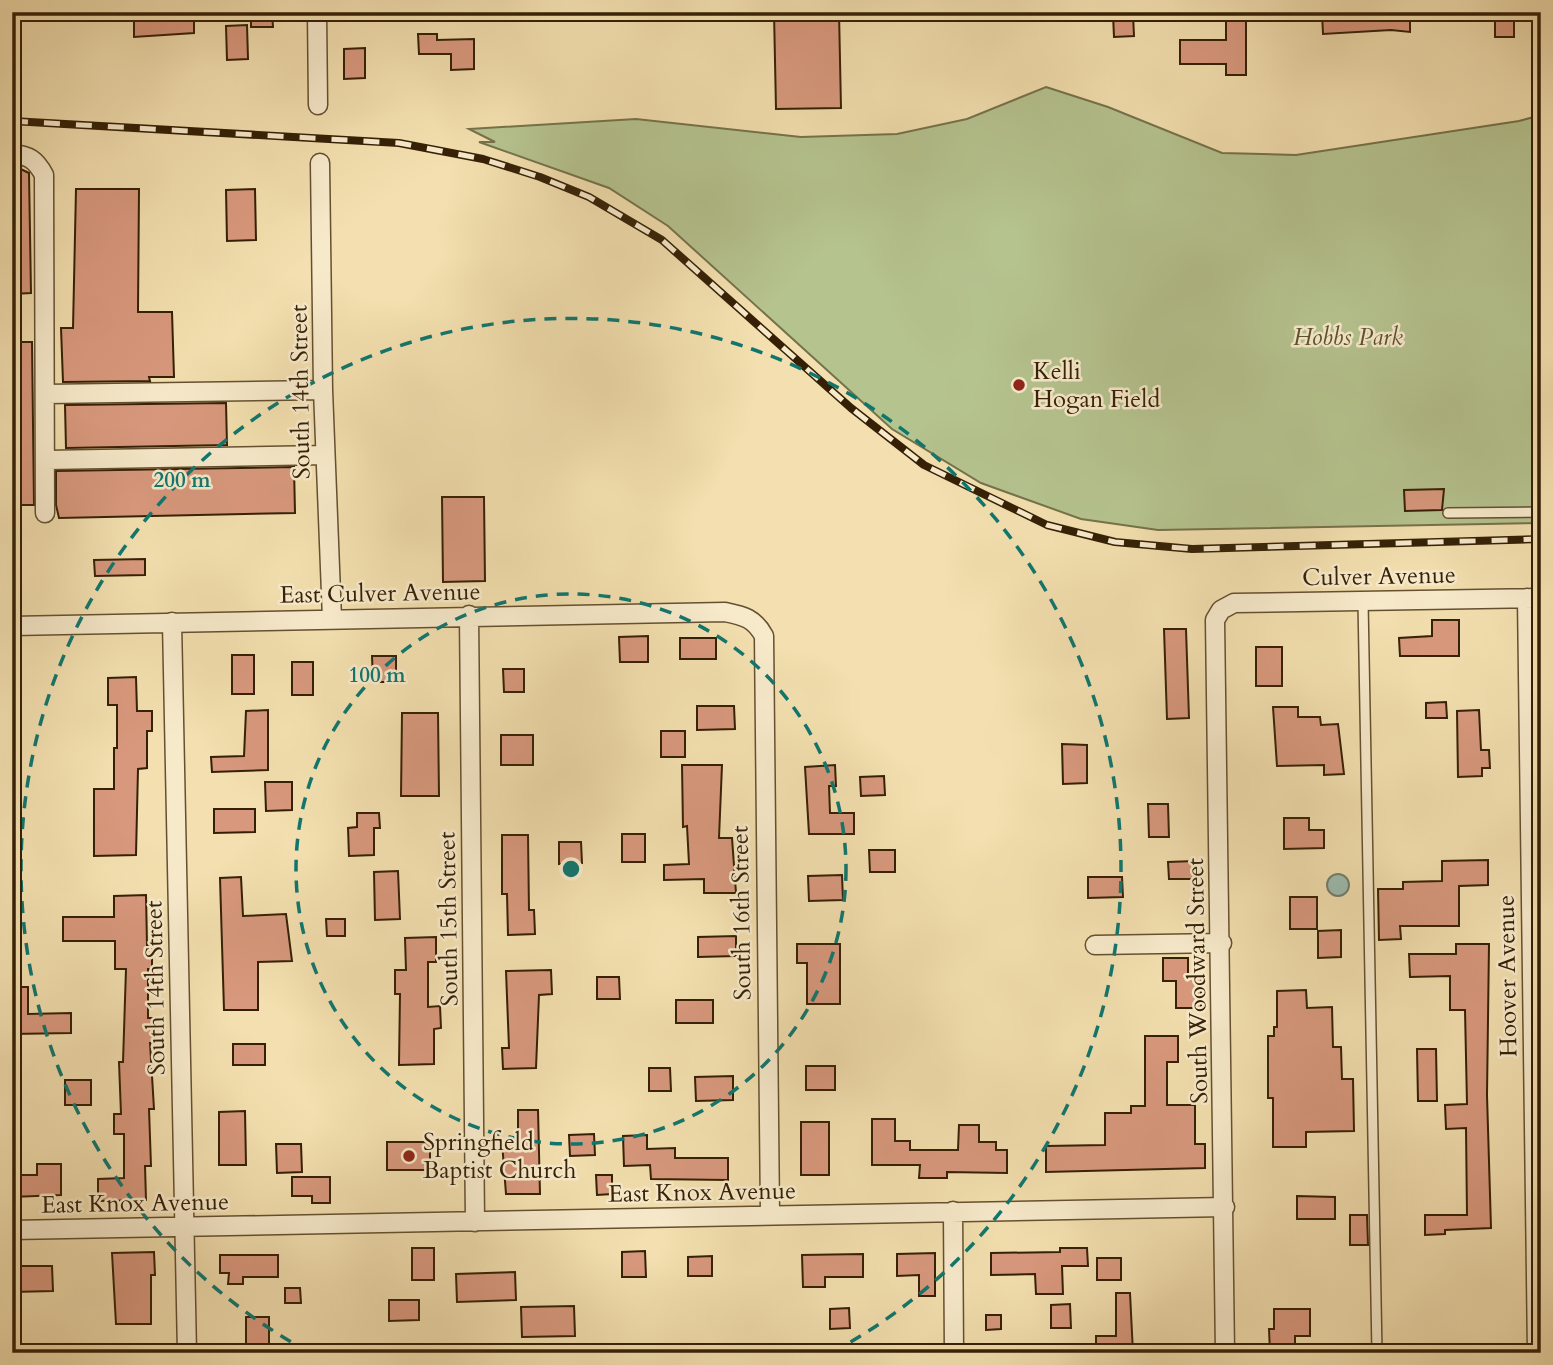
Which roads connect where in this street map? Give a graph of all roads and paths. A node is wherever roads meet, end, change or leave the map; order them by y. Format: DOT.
graph roads {
  1 [pos="317,12"];
  2 [pos="318,106"];
  3 [pos="12,154"];
  4 [pos="320,163"];
  5 [pos="323,390"];
  6 [pos="46,394"];
  7 [pos="325,455"];
  8 [pos="47,460"];
  9 [pos="1541,512"];
  10 [pos="45,513"];
  11 [pos="1448,513"];
  12 [pos="1534,598"];
  13 [pos="1363,602"];
  14 [pos="1220,610"];
  15 [pos="469,615"];
  16 [pos="748,617"];
  17 [pos="332,619"];
  18 [pos="172,622"];
  19 [pos="12,626"];
  20 [pos="1222,943"];
  21 [pos="1095,945"];
  22 [pos="1225,1207"];
  23 [pos="953,1212"];
  24 [pos="770,1215"];
  25 [pos="475,1222"];
  26 [pos="185,1227"];
  27 [pos="12,1230"];
  28 [pos="187,1353"];
  29 [pos="954,1353"];
  30 [pos="1225,1353"];
  31 [pos="1377,1353"];
  32 [pos="1537,1353"];
  1 -- 2 [label="street"];
  3 -- 6 [label="street"];
  4 -- 5 [label="street, South 14th Street"];
  5 -- 6 [label="street"];
  5 -- 7 [label="street, South 14th Street"];
  6 -- 8 [label="street"];
  7 -- 8 [label="street"];
  7 -- 17 [label="street, South 14th Street"];
  8 -- 10 [label="street"];
  9 -- 11 [label="lane"];
  12 -- 13 [label="street, Culver Avenue"];
  12 -- 32 [label="street, Hoover Avenue"];
  13 -- 14 [label="street, Culver Avenue"];
  13 -- 31 [label="lane"];
  14 -- 20 [label="street, South Woodward Street"];
  15 -- 16 [label="street, East Culver Avenue"];
  15 -- 17 [label="street, East Culver Avenue"];
  15 -- 25 [label="street, South 15th Street"];
  16 -- 24 [label="street, South 16th Street"];
  17 -- 18 [label="street, East Culver Avenue"];
  18 -- 19 [label="street, East Culver Avenue"];
  18 -- 26 [label="street, South 14th Street"];
  20 -- 21 [label="street"];
  20 -- 22 [label="street, South Woodward Street"];
  22 -- 23 [label="street, East Knox Avenue"];
  22 -- 30 [label="street, South Woodward Street"];
  23 -- 24 [label="street, East Knox Avenue"];
  23 -- 29 [label="street"];
  24 -- 25 [label="street, East Knox Avenue"];
  25 -- 26 [label="street, East Knox Avenue"];
  26 -- 27 [label="street, East Knox Avenue"];
  26 -- 28 [label="street, South 14th Street"];
}
